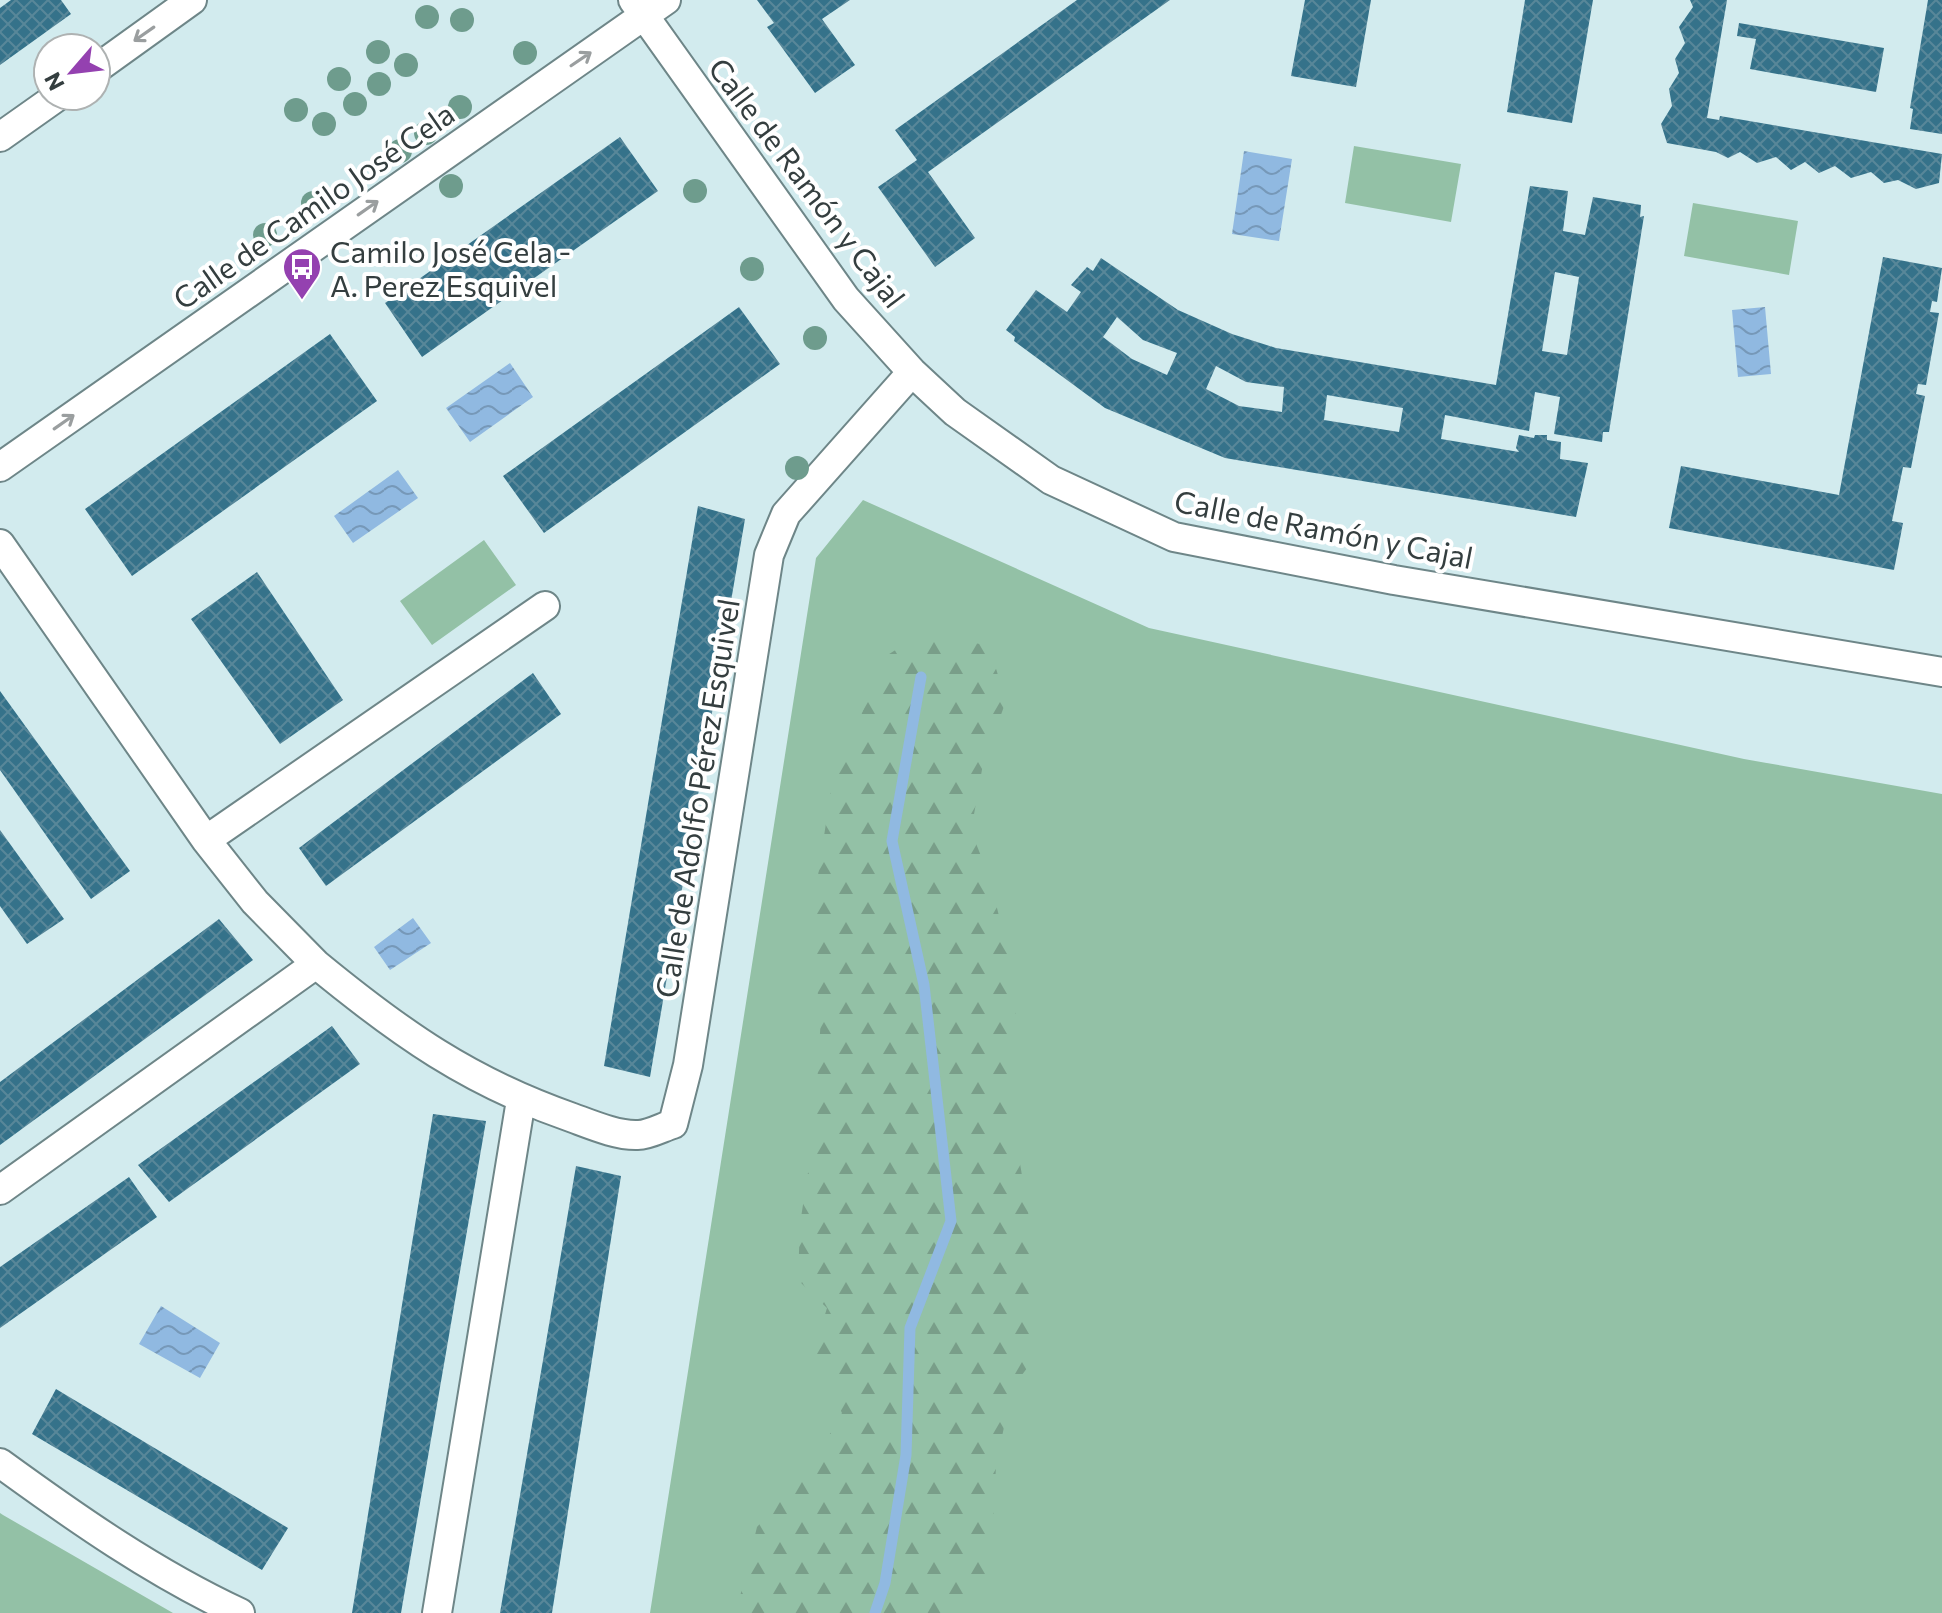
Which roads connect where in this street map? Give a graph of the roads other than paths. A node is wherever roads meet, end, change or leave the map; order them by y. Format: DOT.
graph roads {
  1 [pos="192,0"];
  2 [pos="648,5"];
  3 [pos="112,58"];
  4 [pos="35,112"];
  5 [pos="0,137"];
  6 [pos="912,372"];
  7 [pos="0,467"];
  8 [pos="0,544"];
  9 [pos="545,606"];
  10 [pos="1942,672"];
  11 [pos="206,840"];
  12 [pos="316,964"];
  13 [pos="521,1100"];
  14 [pos="0,1190"];
  15 [pos="0,1463"];
  16 [pos="240,1613"];
  17 [pos="437,1613"];
  1 -- 3 [label="street, one-way"];
  2 -- 6 [label="street, Calle de Ramón y Cajal"];
  7 -- 2 [label="street, Calle de Camilo José Cela, one-way"];
  4 -- 5 [label="street"];
  6 -- 10 [label="street, Calle de Ramón y Cajal"];
  6 -- 13 [label="street, Calle de Adolfo Pérez Esquivel"];
  8 -- 11 [label="street, Calle de Adolfo Pérez Esquivel"];
  9 -- 11 [label="street"];
  11 -- 12 [label="street, Calle de Adolfo Pérez Esquivel"];
  12 -- 13 [label="street, Calle de Adolfo Pérez Esquivel"];
  12 -- 14 [label="street"];
  13 -- 17 [label="street"];
  15 -- 16 [label="street"];
}
